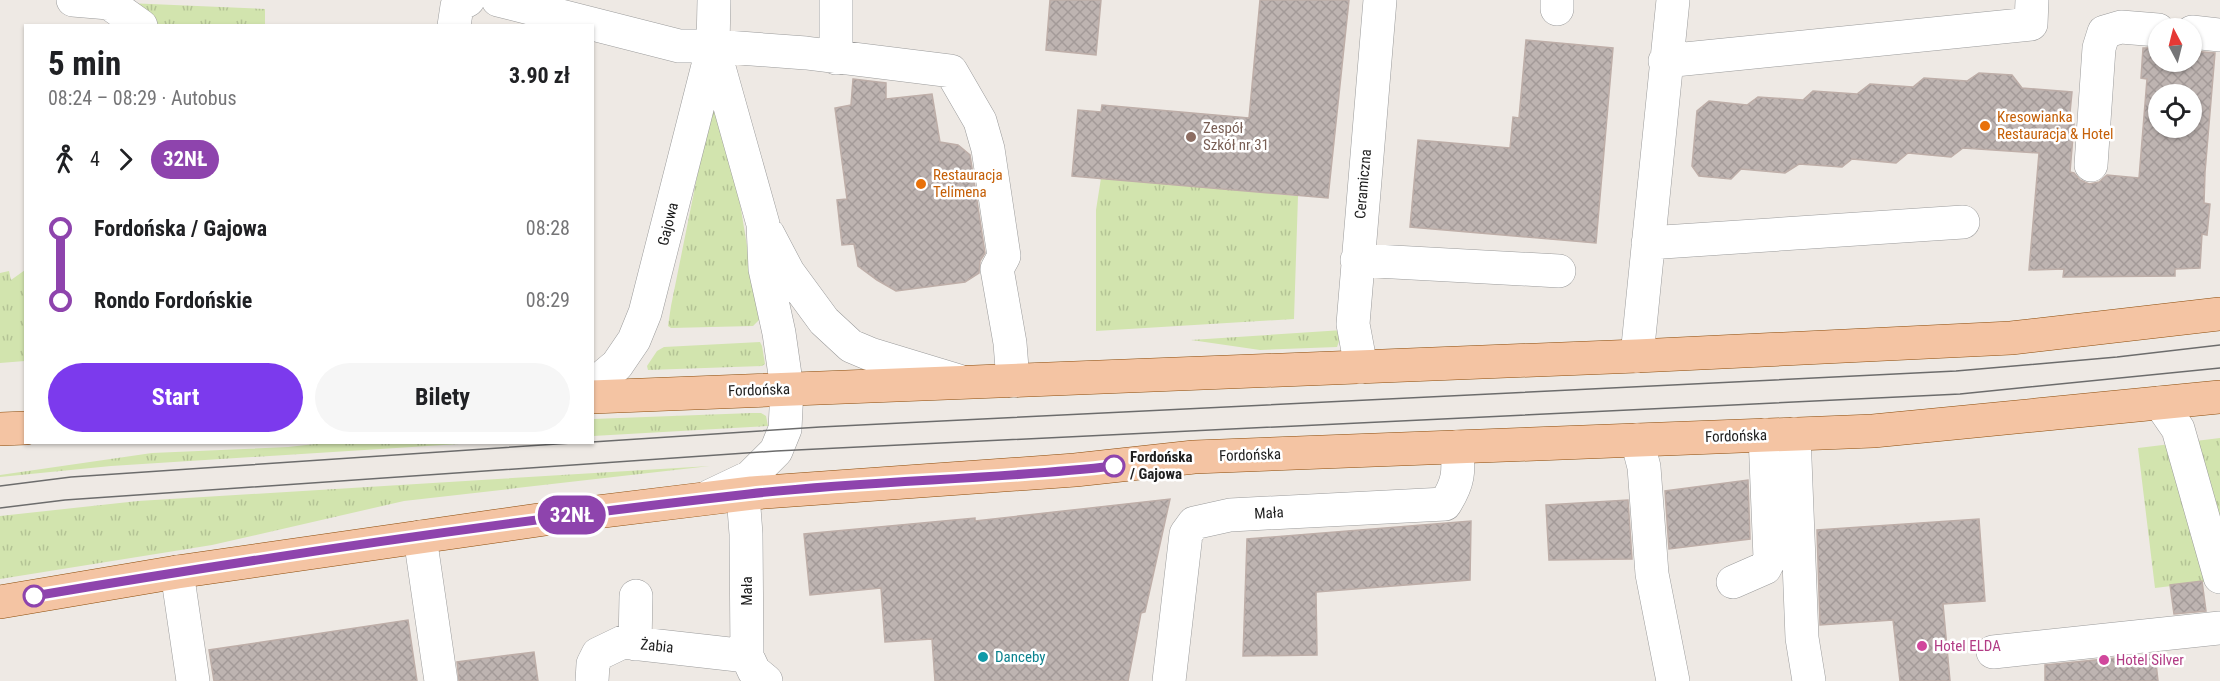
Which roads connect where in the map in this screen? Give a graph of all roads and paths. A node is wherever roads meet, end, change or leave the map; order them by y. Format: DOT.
graph roads {
  1 [pos="73,0"];
  2 [pos="468,0"];
  3 [pos="498,0"];
  4 [pos="714,0"];
  5 [pos="836,0"];
  6 [pos="1380,0"];
  7 [pos="1673,0"];
  8 [pos="2032,0"];
  9 [pos="138,24"];
  10 [pos="454,24"];
  11 [pos="592,24"];
  12 [pos="594,24"];
  13 [pos="2148,29"];
  14 [pos="2202,33"];
  15 [pos="2220,35"];
  16 [pos="713,46"];
  17 [pos="836,58"];
  18 [pos="1665,61"];
  19 [pos="2091,165"];
  20 [pos="1963,222"];
  21 [pos="763,225"];
  22 [pos="1648,243"];
  23 [pos="1357,260"];
  24 [pos="1559,271"];
  25 [pos="2220,314"];
  26 [pos="1636,356"];
  27 [pos="1361,367"];
  28 [pos="1001,381"];
  29 [pos="594,384"];
  30 [pos="787,389"];
  31 [pos="594,397"];
  32 [pos="2220,397"];
  33 [pos="2160,403"];
  34 [pos="24,428"];
  35 [pos="0,429"];
  36 [pos="1780,435"];
  37 [pos="1637,440"];
  38 [pos="1457,447"];
  39 [pos="743,495"];
  40 [pos="702,499"];
  41 [pos="420,537"];
  42 [pos="177,572"];
  43 [pos="2220,577"];
  44 [pos="1733,582"];
  45 [pos="636,596"];
  46 [pos="0,602"];
  47 [pos="2220,628"];
  48 [pos="635,644"];
  49 [pos="1993,652"];
  50 [pos="757,668"];
  51 [pos="193,681"];
  52 [pos="441,681"];
  53 [pos="592,681"];
  54 [pos="1169,681"];
  55 [pos="1672,681"];
  56 [pos="1809,681"];
  1 -- 9 [label="street"];
  2 -- 10 [label="street"];
  3 -- 11 [label="street"];
  4 -- 16 [label="street, Gajowa"];
  5 -- 17 [label="street"];
  6 -- 23 [label="street, Ceramiczna"];
  7 -- 18 [label="street"];
  8 -- 18 [label="street"];
  12 -- 16 [label="street"];
  13 -- 19 [label="street"];
  14 -- 15 [label="street"];
  16 -- 17 [label="street"];
  16 -- 21 [label="street, Gajowa"];
  16 -- 29 [label="street, Gajowa"];
  17 -- 28 [label="street"];
  18 -- 22 [label="street"];
  20 -- 22 [label="street"];
  21 -- 28 [label="street, Gajowa"];
  21 -- 30 [label="street, Gajowa"];
  22 -- 26 [label="street"];
  23 -- 24 [label="street"];
  23 -- 27 [label="street, Ceramiczna"];
  25 -- 26 [label="main road, Fordońska"];
  26 -- 27 [label="main road, Fordońska"];
  27 -- 28 [label="main road, Fordońska"];
  28 -- 30 [label="main road, Fordońska"];
  30 -- 31 [label="main road, Fordońska"];
  30 -- 40 [label="street, Gajowa"];
  32 -- 33 [label="main road, Fordońska"];
  33 -- 36 [label="main road, Fordońska"];
  33 -- 43 [label="street"];
  34 -- 35 [label="main road"];
  36 -- 37 [label="main road, Fordońska"];
  36 -- 44 [label="street"];
  36 -- 56 [label="street"];
  37 -- 38 [label="main road, Fordońska"];
  37 -- 55 [label="street"];
  38 -- 39 [label="main road, Fordońska"];
  38 -- 54 [label="street, Mała"];
  39 -- 40 [label="main road, Fordońska"];
  39 -- 50 [label="street, Mała"];
  40 -- 41 [label="main road, Fordońska"];
  41 -- 42 [label="main road, Fordońska"];
  41 -- 52 [label="street"];
  42 -- 46 [label="main road, Fordońska"];
  42 -- 51 [label="street"];
  45 -- 48 [label="street"];
  47 -- 49 [label="street"];
  48 -- 50 [label="street, Żabia"];
  48 -- 53 [label="street, Żabia"];
}
